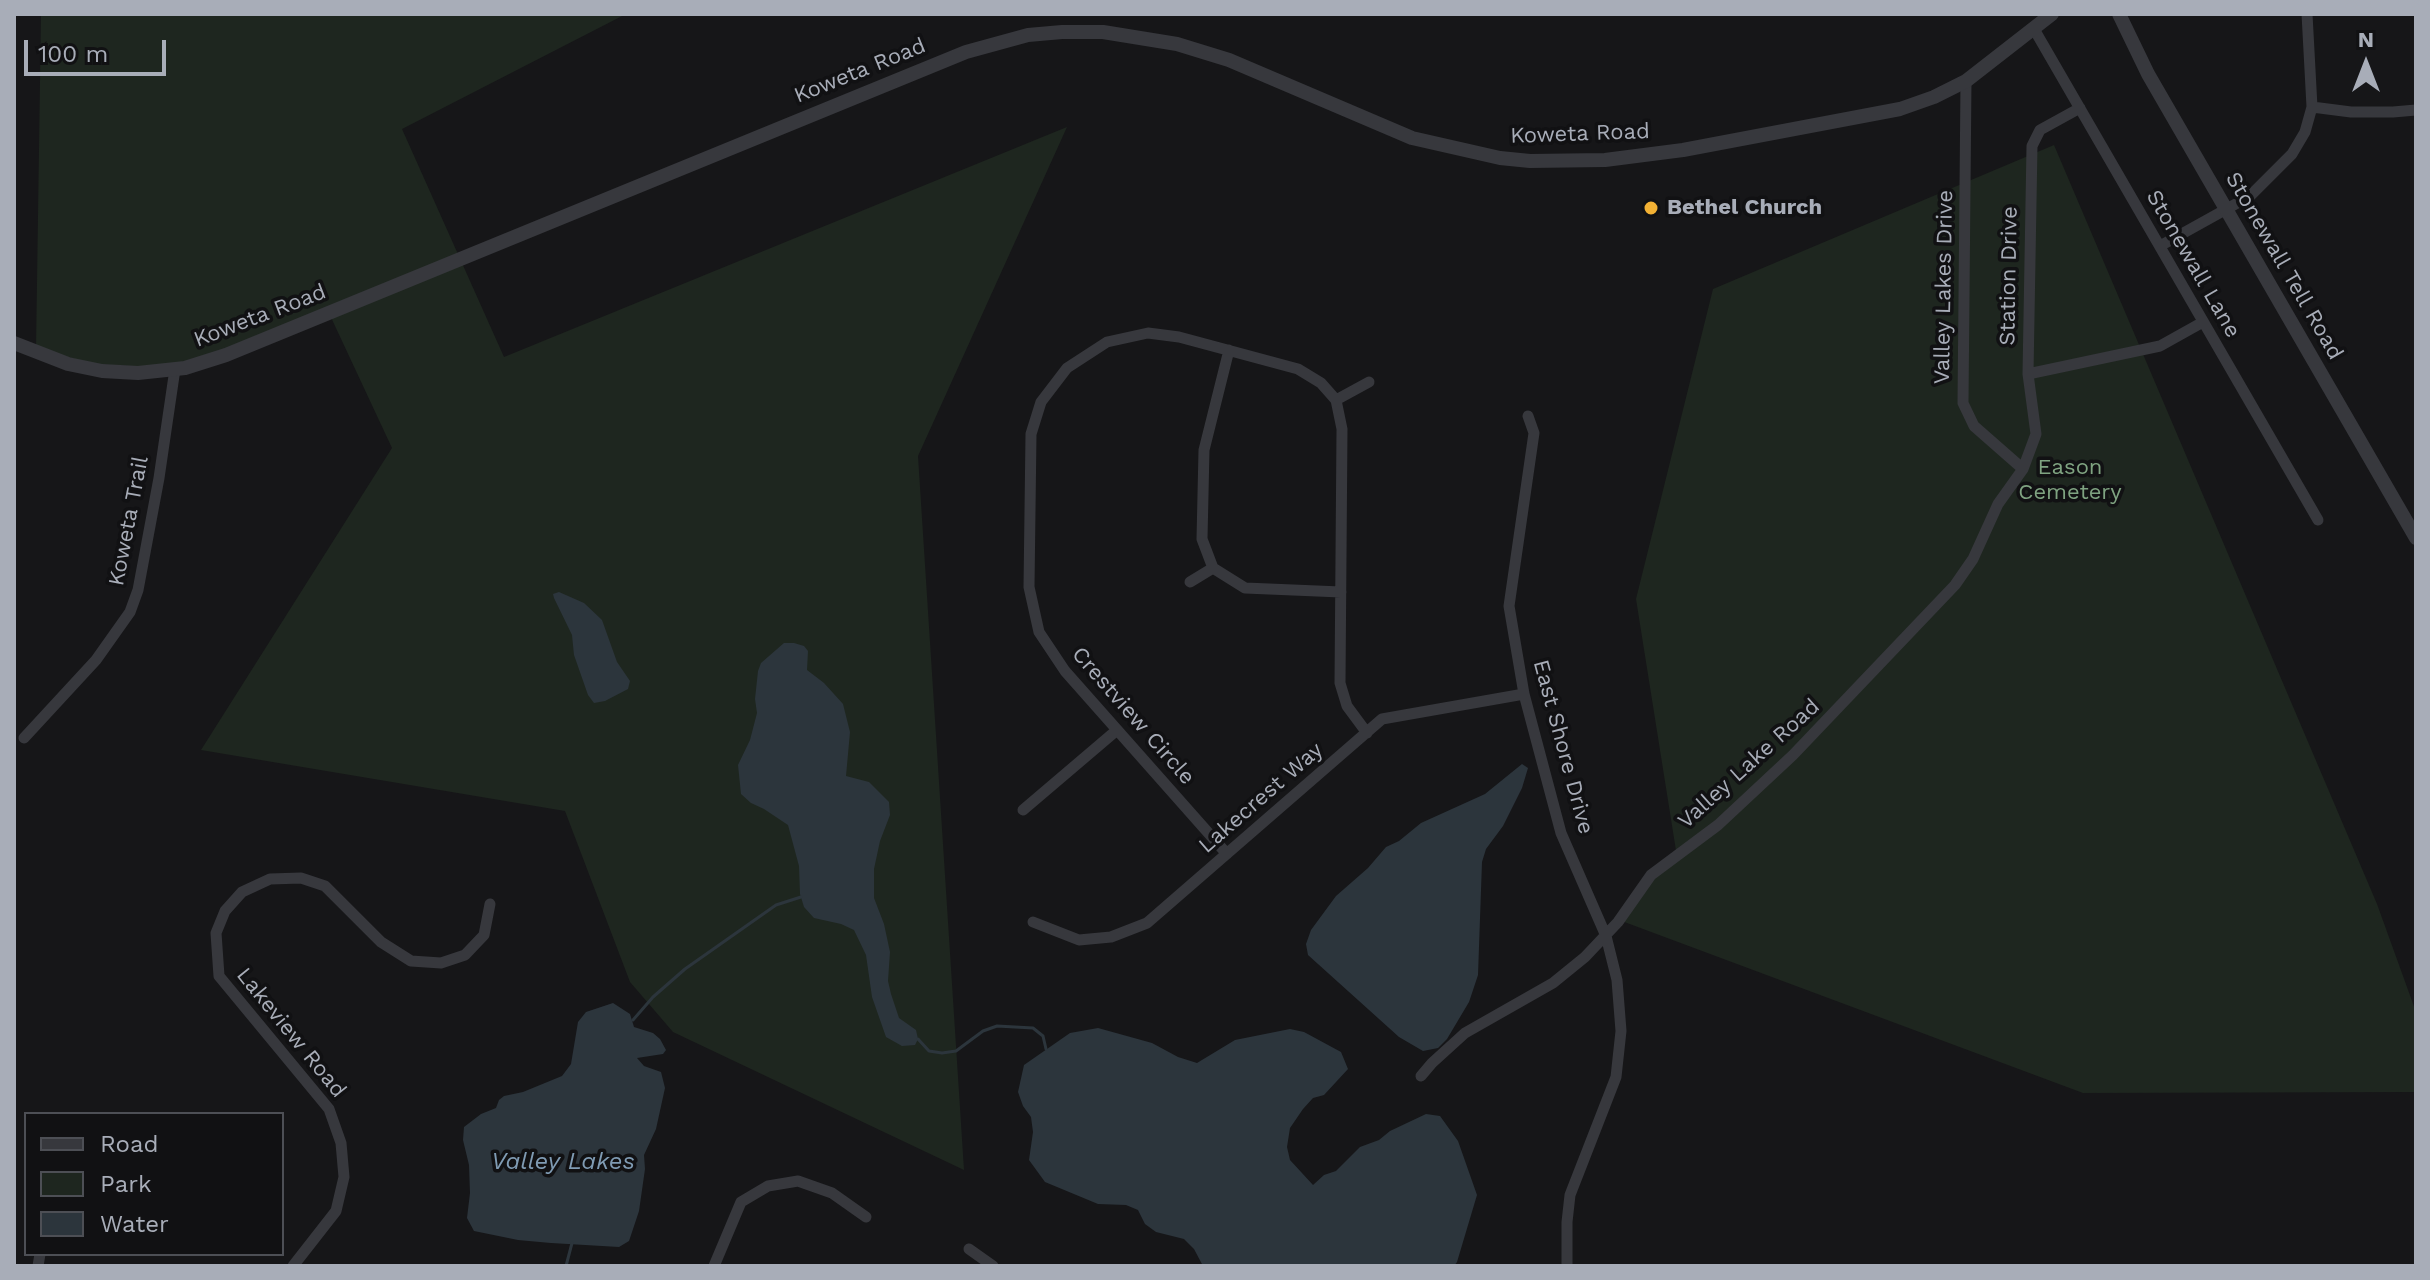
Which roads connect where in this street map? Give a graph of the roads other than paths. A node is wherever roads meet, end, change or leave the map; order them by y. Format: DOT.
graph roads {
  1 [pos="2052,14"];
  2 [pos="2119,14"];
  3 [pos="2307,14"];
  4 [pos="2034,29"];
  5 [pos="1966,81"];
  6 [pos="2312,107"];
  7 [pos="2080,108"];
  8 [pos="2416,110"];
  9 [pos="2226,210"];
  10 [pos="2160,246"];
  11 [pos="2203,322"];
  12 [pos="14,343"];
  13 [pos="1229,350"];
  14 [pos="175,369"];
  15 [pos="2028,374"];
  16 [pos="1369,382"];
  17 [pos="1336,400"];
  18 [pos="1528,416"];
  19 [pos="2023,469"];
  20 [pos="2318,520"];
  21 [pos="2414,532"];
  22 [pos="1213,568"];
  23 [pos="1190,582"];
  24 [pos="1341,592"];
  25 [pos="1524,694"];
  26 [pos="1117,730"];
  27 [pos="1367,733"];
  28 [pos="24,738"];
  29 [pos="1023,810"];
  30 [pos="1227,854"];
  31 [pos="490,904"];
  32 [pos="1033,922"];
  33 [pos="1606,936"];
  34 [pos="1421,1076"];
  35 [pos="866,1217"];
  36 [pos="969,1249"];
  37 [pos="293,1266"];
  38 [pos="714,1266"];
  39 [pos="993,1266"];
  40 [pos="1567,1266"];
  1 -- 4 [label="street, Koweta Road"];
  2 -- 9 [label="street, Stonewall Tell Road"];
  3 -- 6 [label="street"];
  4 -- 5 [label="street, Koweta Road"];
  4 -- 7 [label="street, Stonewall Lane"];
  5 -- 14 [label="street, Koweta Road"];
  5 -- 19 [label="street, Valley Lakes Drive"];
  6 -- 8 [label="street"];
  6 -- 9 [label="street"];
  7 -- 10 [label="street, Stonewall Lane"];
  7 -- 15 [label="street, Station Drive"];
  9 -- 10 [label="street"];
  9 -- 21 [label="street, Stonewall Tell Road"];
  10 -- 11 [label="street, Stonewall Lane"];
  11 -- 15 [label="street"];
  11 -- 20 [label="street, Stonewall Lane"];
  12 -- 14 [label="street, Koweta Road"];
  13 -- 17 [label="street, Crestview Circle"];
  13 -- 22 [label="street"];
  13 -- 26 [label="street, Crestview Circle"];
  14 -- 28 [label="street, Koweta Trail"];
  15 -- 19 [label="street, Station Drive"];
  16 -- 17 [label="street"];
  17 -- 24 [label="street"];
  18 -- 25 [label="street, East Shore Drive"];
  19 -- 33 [label="street, Valley Lake Road"];
  22 -- 23 [label="street"];
  22 -- 24 [label="street"];
  24 -- 27 [label="street"];
  25 -- 27 [label="street, Lakecrest Way"];
  25 -- 33 [label="street, East Shore Drive"];
  26 -- 29 [label="street"];
  26 -- 30 [label="street, Crestview Circle"];
  27 -- 30 [label="street, Lakecrest Way"];
  30 -- 32 [label="street, Lakecrest Way"];
  31 -- 37 [label="street, Lakeview Road"];
  33 -- 34 [label="street, Valley Lake Road"];
  33 -- 40 [label="street, East Shore Drive"];
  35 -- 38 [label="street"];
  36 -- 39 [label="street"];
}
